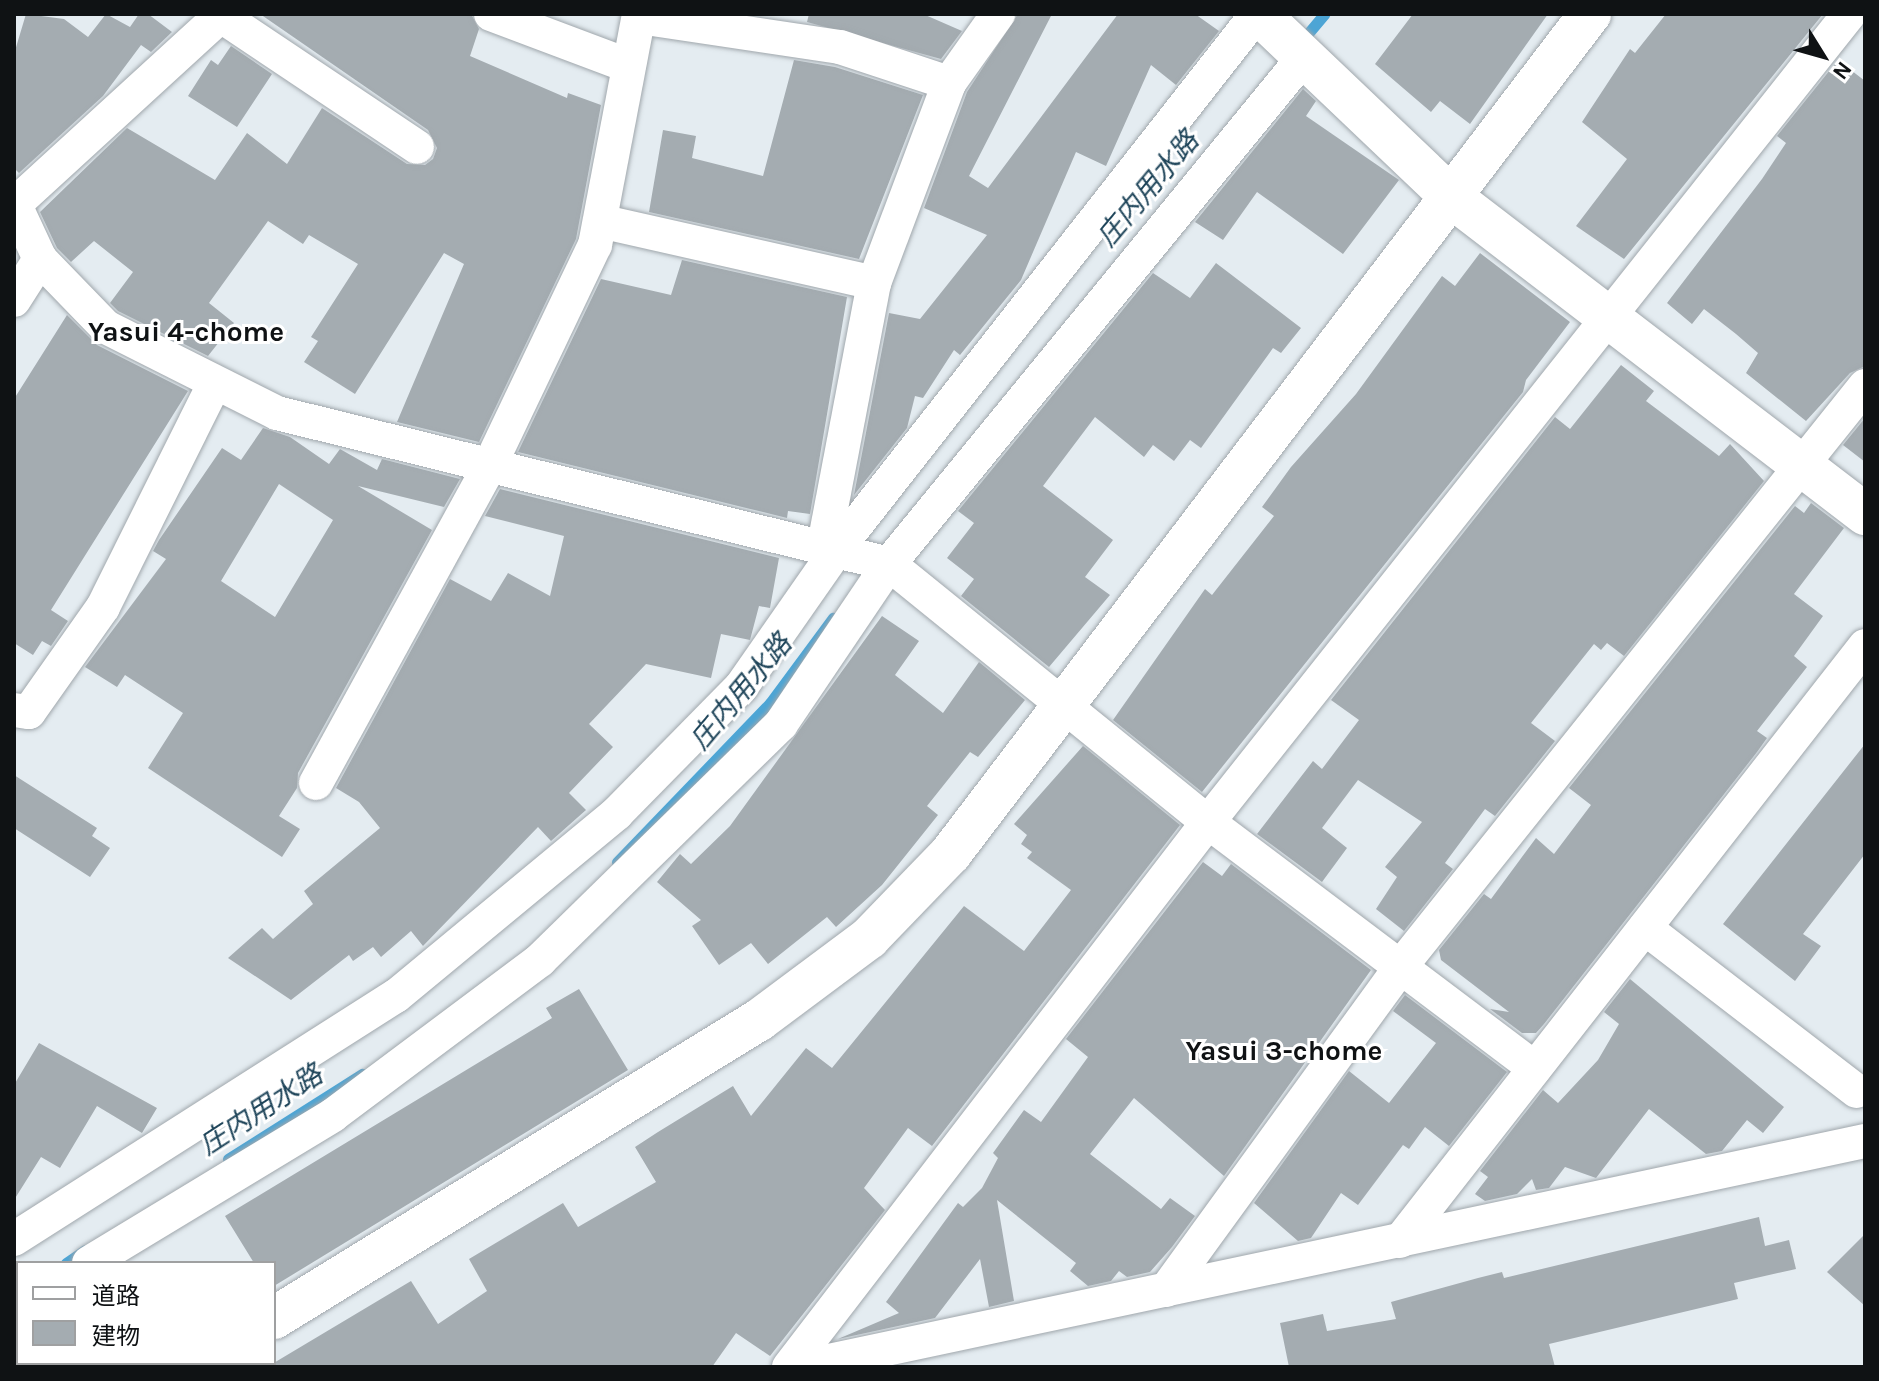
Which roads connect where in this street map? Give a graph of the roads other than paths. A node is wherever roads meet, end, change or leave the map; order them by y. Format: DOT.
graph roads {
  1 [pos="491,14"];
  2 [pos="998,14"];
  3 [pos="1258,14"];
  4 [pos="1590,14"];
  5 [pos="1849,14"];
  6 [pos="639,15"];
  7 [pos="208,16"];
  8 [pos="1304,57"];
  9 [pos="629,66"];
  10 [pos="949,83"];
  11 [pos="417,147"];
  12 [pos="1450,196"];
  13 [pos="15,204"];
  14 [pos="604,222"];
  15 [pos="40,259"];
  16 [pos="874,283"];
  17 [pos="14,300"];
  18 [pos="1607,316"];
  19 [pos="213,386"];
  20 [pos="1865,386"];
  21 [pos="1802,465"];
  22 [pos="488,469"];
  23 [pos="1865,514"];
  24 [pos="831,547"];
  25 [pos="889,564"];
  26 [pos="1865,646"];
  27 [pos="1064,704"];
  28 [pos="14,710"];
  29 [pos="316,783"];
  30 [pos="1208,822"];
  31 [pos="1645,928"];
  32 [pos="1401,966"];
  33 [pos="1535,1068"];
  34 [pos="1857,1091"];
  35 [pos="1865,1141"];
  36 [pos="14,1239"];
  37 [pos="1400,1241"];
  38 [pos="92,1261"];
  39 [pos="1166,1290"];
  40 [pos="276,1317"];
  41 [pos="789,1367"];
  42 [pos="801,1367"];
  1 -- 9 [label="street"];
  2 -- 10 [label="street"];
  3 -- 8 [label="street"];
  3 -- 24 [label="street"];
  4 -- 12 [label="street"];
  5 -- 18 [label="street"];
  6 -- 9 [label="street"];
  6 -- 10 [label="street"];
  7 -- 11 [label="street"];
  7 -- 13 [label="street"];
  8 -- 12 [label="street"];
  8 -- 25 [label="street"];
  9 -- 14 [label="street"];
  10 -- 16 [label="street"];
  12 -- 18 [label="street"];
  12 -- 27 [label="street"];
  13 -- 15 [label="street"];
  14 -- 16 [label="street"];
  14 -- 22 [label="street"];
  15 -- 17 [label="street"];
  15 -- 19 [label="street"];
  16 -- 24 [label="street"];
  18 -- 21 [label="street"];
  18 -- 30 [label="street"];
  19 -- 22 [label="street"];
  19 -- 28 [label="street"];
  20 -- 21 [label="street"];
  21 -- 23 [label="street"];
  21 -- 32 [label="street"];
  22 -- 24 [label="street"];
  22 -- 29 [label="street"];
  24 -- 25 [label="street"];
  24 -- 36 [label="street"];
  25 -- 27 [label="street"];
  25 -- 38 [label="street"];
  26 -- 31 [label="street"];
  27 -- 30 [label="street"];
  27 -- 40 [label="street"];
  30 -- 32 [label="street"];
  30 -- 41 [label="street"];
  31 -- 33 [label="street"];
  31 -- 34 [label="street"];
  32 -- 33 [label="street"];
  32 -- 39 [label="street"];
  33 -- 37 [label="street"];
  35 -- 37 [label="street"];
  37 -- 39 [label="street"];
  39 -- 42 [label="street"];
}
